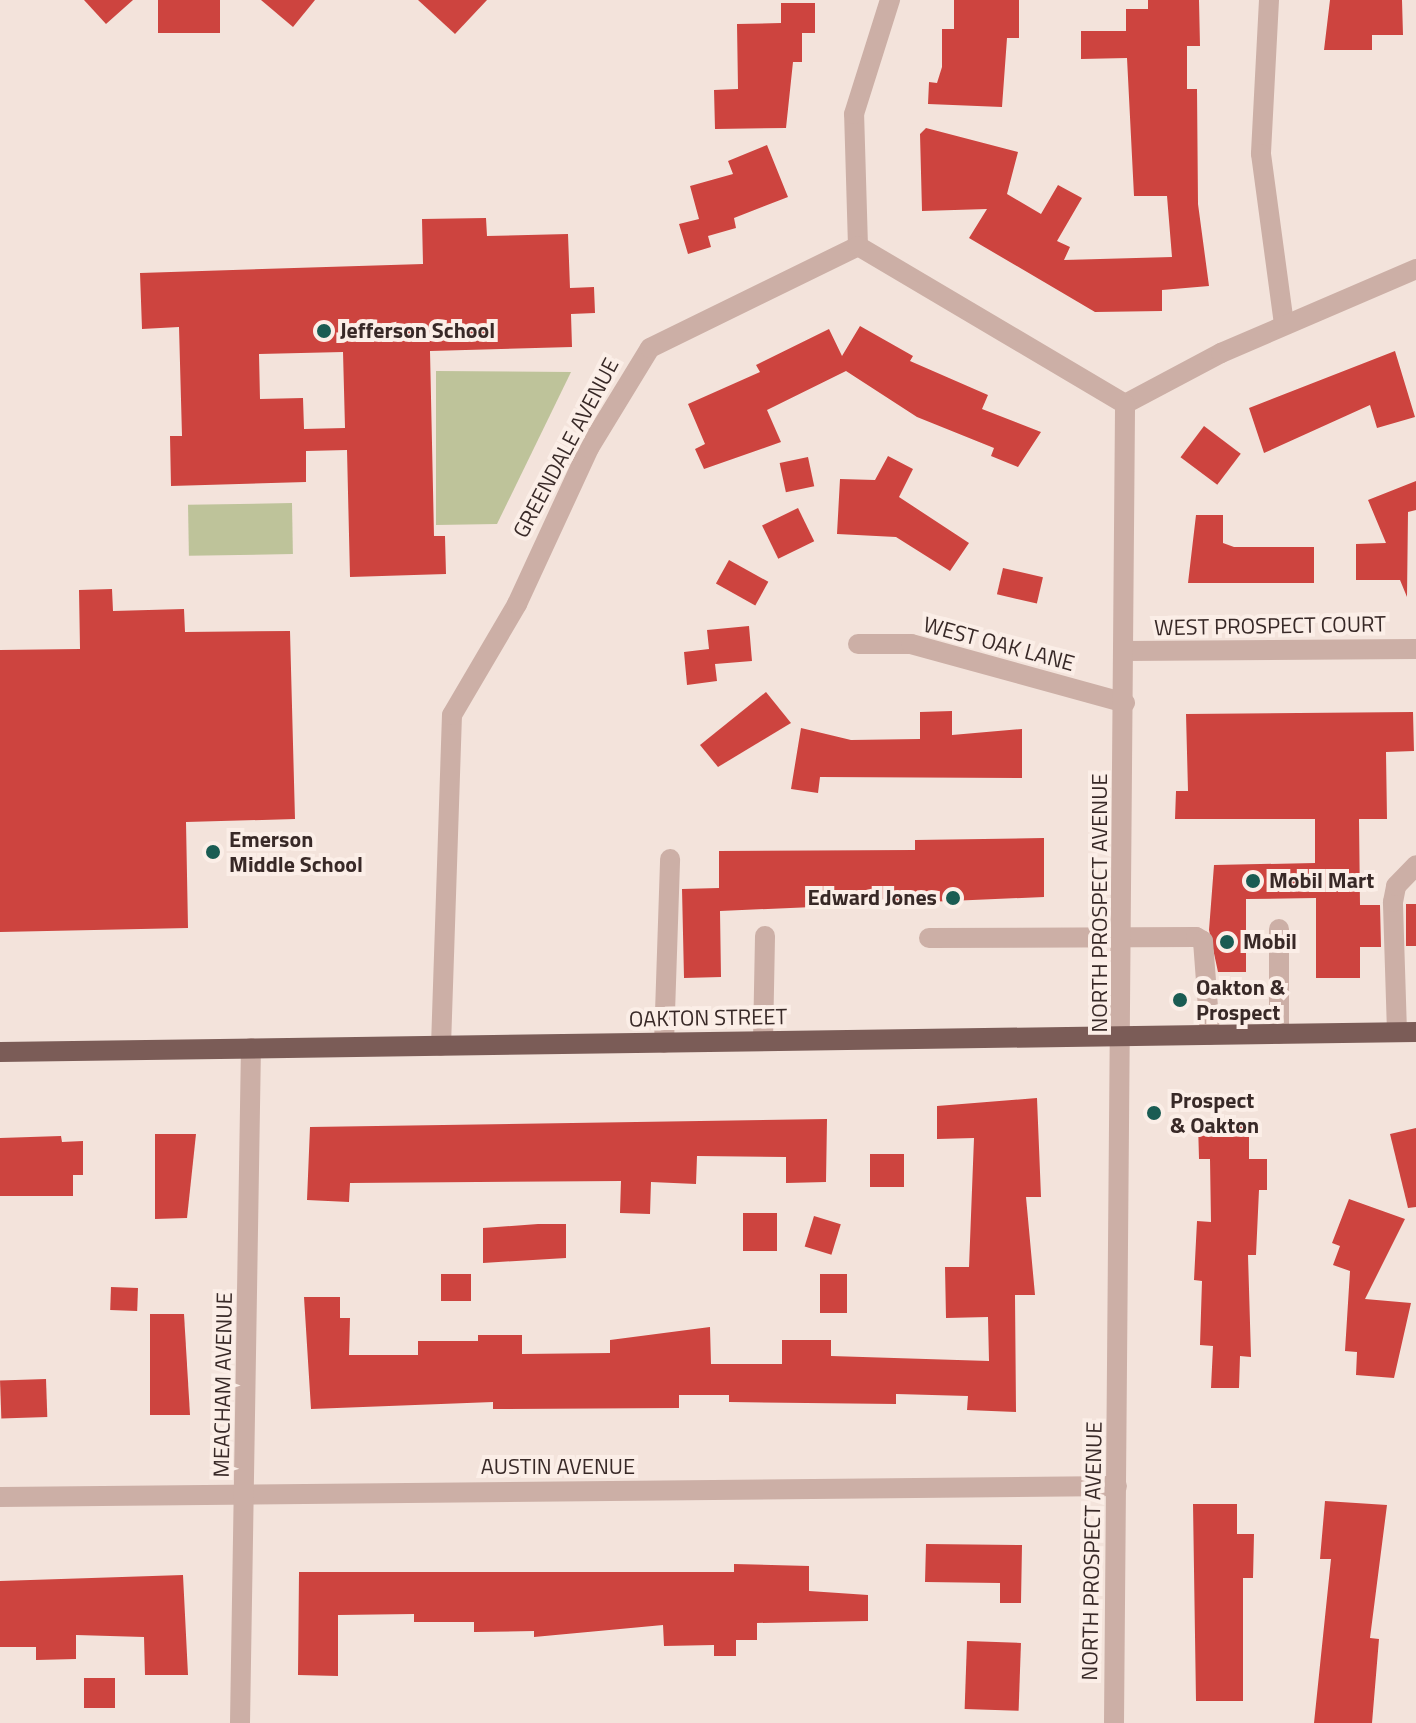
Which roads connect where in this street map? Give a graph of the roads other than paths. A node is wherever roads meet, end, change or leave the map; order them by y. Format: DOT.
graph roads {
  1 [pos="890,0"];
  2 [pos="1269,0"];
  3 [pos="858,246"];
  4 [pos="1416,269"];
  5 [pos="1284,324"];
  6 [pos="1125,404"];
  7 [pos="858,644"];
  8 [pos="1416,649"];
  9 [pos="1125,651"];
  10 [pos="1125,703"];
  11 [pos="670,859"];
  12 [pos="1416,865"];
  13 [pos="1279,929"];
  14 [pos="765,936"];
  15 [pos="1125,937"];
  16 [pos="929,938"];
  17 [pos="1407,1032"];
  18 [pos="1279,1034"];
  19 [pos="1210,1035"];
  20 [pos="1124,1036"];
  21 [pos="763,1041"];
  22 [pos="664,1043"];
  23 [pos="441,1046"];
  24 [pos="251,1048"];
  25 [pos="0,1052"];
  26 [pos="1117,1486"];
  27 [pos="246,1493"];
  28 [pos="0,1497"];
  29 [pos="240,1723"];
  30 [pos="1114,1723"];
  1 -- 3 [label="street"];
  2 -- 5 [label="street"];
  3 -- 6 [label="street"];
  3 -- 23 [label="street, GREENDALE AVENUE"];
  4 -- 5 [label="street"];
  5 -- 6 [label="street"];
  6 -- 9 [label="street, NORTH PROSPECT AVENUE"];
  7 -- 10 [label="street, WEST OAK LANE"];
  8 -- 9 [label="street, WEST PROSPECT COURT"];
  9 -- 10 [label="street, NORTH PROSPECT AVENUE"];
  10 -- 15 [label="street, NORTH PROSPECT AVENUE"];
  11 -- 22 [label="street"];
  12 -- 17 [label="street"];
  13 -- 18 [label="street"];
  14 -- 21 [label="street"];
  15 -- 16 [label="street"];
  15 -- 19 [label="street"];
  15 -- 20 [label="street, NORTH PROSPECT AVENUE"];
  17 -- 18 [label="main road, OAKTON STREET"];
  18 -- 19 [label="main road, OAKTON STREET"];
  19 -- 20 [label="main road, OAKTON STREET"];
  20 -- 21 [label="main road, OAKTON STREET"];
  20 -- 26 [label="street, NORTH PROSPECT AVENUE"];
  21 -- 22 [label="main road, OAKTON STREET"];
  22 -- 23 [label="main road, OAKTON STREET"];
  23 -- 24 [label="main road, OAKTON STREET"];
  24 -- 25 [label="main road, OAKTON STREET"];
  24 -- 27 [label="street, MEACHAM AVENUE"];
  26 -- 27 [label="street, AUSTIN AVENUE"];
  26 -- 30 [label="street, NORTH PROSPECT AVENUE"];
  27 -- 28 [label="street, AUSTIN AVENUE"];
  27 -- 29 [label="street, MEACHAM AVENUE"];
}
